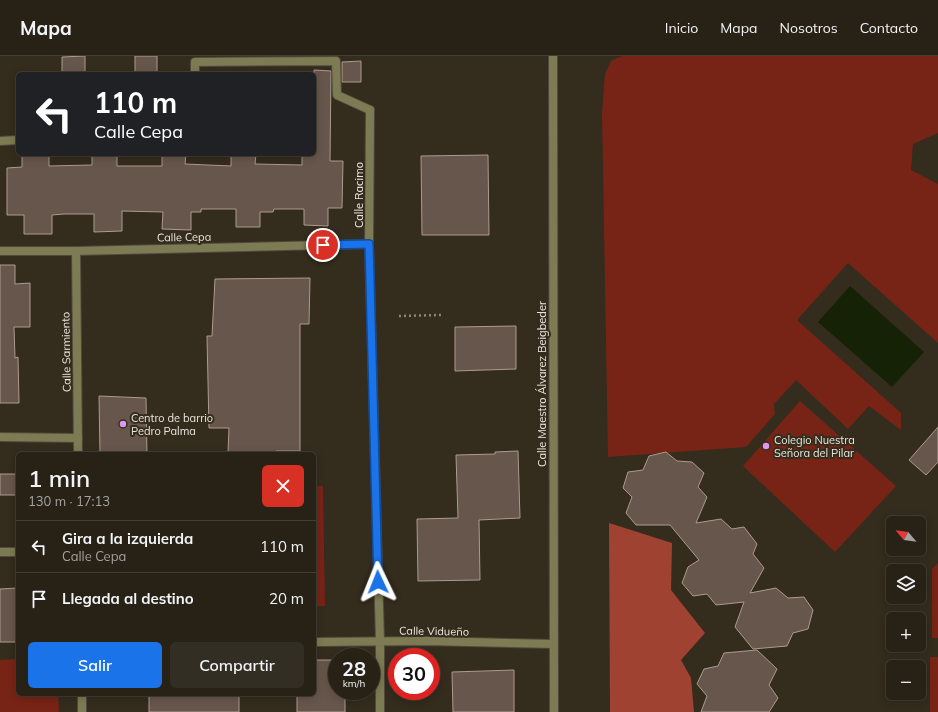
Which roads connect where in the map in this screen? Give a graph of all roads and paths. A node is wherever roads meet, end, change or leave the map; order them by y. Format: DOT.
graph roads {
  1 [pos="553,56"];
  2 [pos="195,72"];
  3 [pos="16,140"];
  4 [pos="0,141"];
  5 [pos="369,244"];
  6 [pos="0,251"];
  7 [pos="76,251"];
  8 [pos="441,315"];
  9 [pos="399,316"];
  10 [pos="0,437"];
  11 [pos="78,438"];
  12 [pos="78,452"];
  13 [pos="0,552"];
  14 [pos="16,552"];
  15 [pos="380,641"];
  16 [pos="316,642"];
  17 [pos="553,644"];
  18 [pos="82,696"];
  19 [pos="82,712"];
  20 [pos="380,712"];
  21 [pos="554,712"];
  1 -- 17 [label="street, Calle Maestro Álvarez Beigbeder"];
  2 -- 5 [label="street, Calle Racimo"];
  3 -- 4 [label="street"];
  5 -- 7 [label="street, Calle Cepa"];
  5 -- 15 [label="street, Calle Racimo"];
  6 -- 7 [label="street, Calle Cepa"];
  7 -- 11 [label="street, Calle Sarmiento"];
  8 -- 9 [label="path"];
  10 -- 11 [label="street"];
  11 -- 12 [label="street, Calle Sarmiento"];
  13 -- 14 [label="street"];
  15 -- 16 [label="street, Calle Vidueño"];
  15 -- 17 [label="street, Calle Vidueño"];
  15 -- 20 [label="street, Calle Racimo"];
  17 -- 21 [label="street, Calle Maestro Álvarez Beigbeder"];
  18 -- 19 [label="street"];
}
